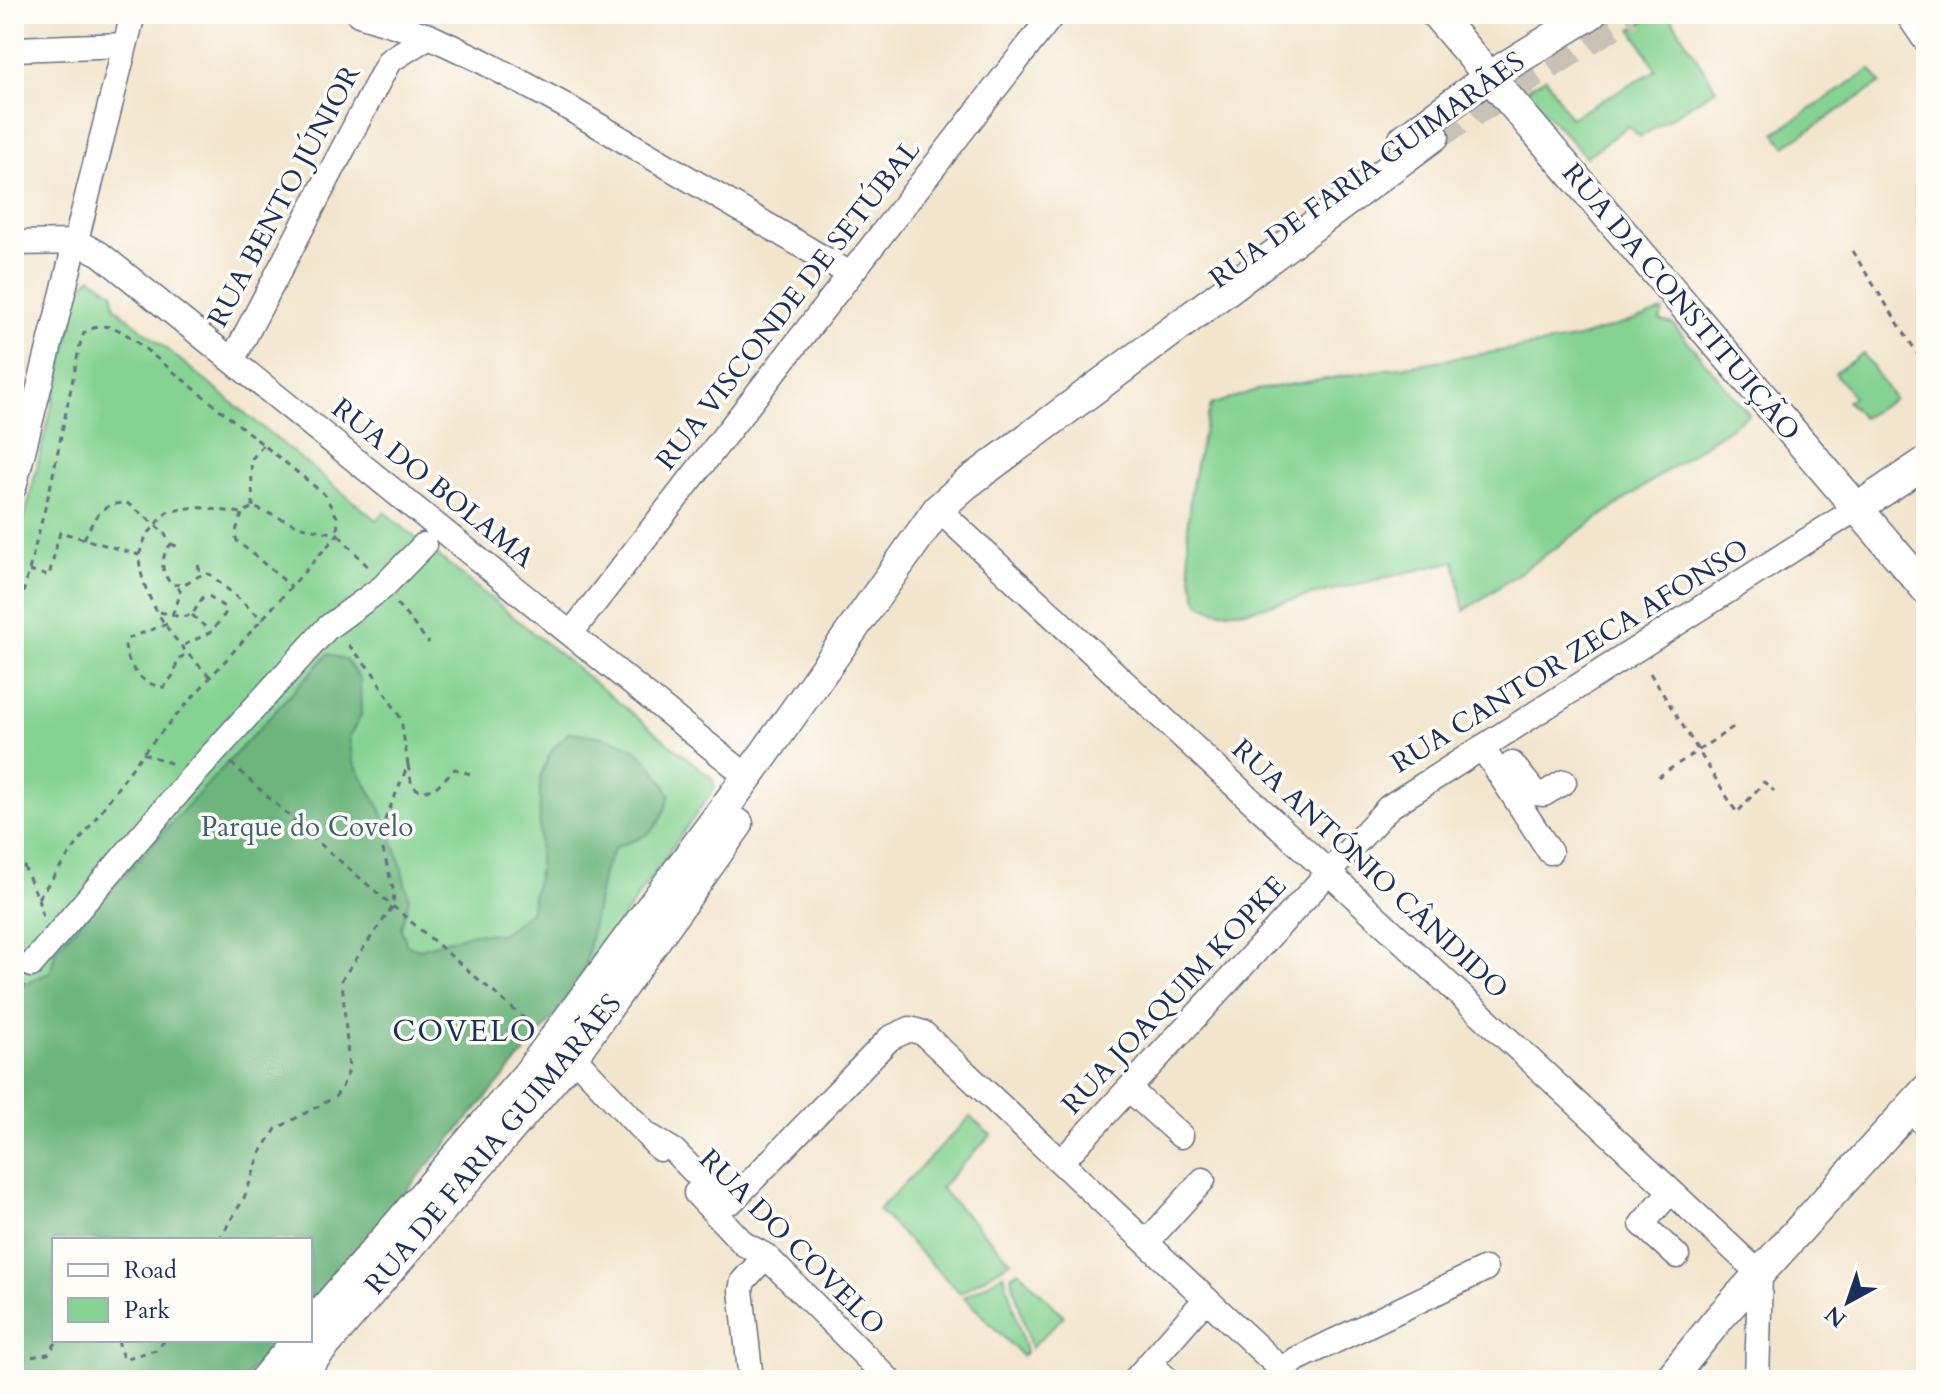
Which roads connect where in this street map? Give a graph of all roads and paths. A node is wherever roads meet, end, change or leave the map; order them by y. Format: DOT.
graph roads {
  1 [pos="133,14"];
  2 [pos="359,14"];
  3 [pos="1053,14"];
  4 [pos="1436,14"];
  5 [pos="1591,14"];
  6 [pos="1911,14"];
  7 [pos="429,36"];
  8 [pos="1926,36"];
  9 [pos="125,45"];
  10 [pos="14,49"];
  11 [pos="1490,76"];
  12 [pos="1434,136"];
  13 [pos="77,242"];
  14 [pos="14,243"];
  15 [pos="1852,251"];
  16 [pos="850,274"];
  17 [pos="1160,342"];
  18 [pos="233,359"];
  19 [pos="1926,367"];
  20 [pos="263,445"];
  21 [pos="1926,462"];
  22 [pos="14,487"];
  23 [pos="253,507"];
  24 [pos="938,509"];
  25 [pos="1856,509"];
  26 [pos="242,513"];
  27 [pos="338,534"];
  28 [pos="84,539"];
  29 [pos="171,544"];
  30 [pos="424,545"];
  31 [pos="179,547"];
  32 [pos="139,555"];
  33 [pos="198,565"];
  34 [pos="28,571"];
  35 [pos="201,575"];
  36 [pos="178,586"];
  37 [pos="292,587"];
  38 [pos="383,587"];
  39 [pos="1926,589"];
  40 [pos="160,612"];
  41 [pos="172,615"];
  42 [pos="192,615"];
  43 [pos="15,620"];
  44 [pos="263,620"];
  45 [pos="167,624"];
  46 [pos="14,628"];
  47 [pos="327,628"];
  48 [pos="211,632"];
  49 [pos="571,633"];
  50 [pos="429,643"];
  51 [pos="180,647"];
  52 [pos="186,654"];
  53 [pos="1650,673"];
  54 [pos="212,678"];
  55 [pos="1738,724"];
  56 [pos="1488,743"];
  57 [pos="217,750"];
  58 [pos="1698,751"];
  59 [pos="143,753"];
  60 [pos="408,765"];
  61 [pos="470,774"];
  62 [pos="748,777"];
  63 [pos="1658,777"];
  64 [pos="190,779"];
  65 [pos="1564,782"];
  66 [pos="1774,791"];
  67 [pos="14,844"];
  68 [pos="1550,852"];
  69 [pos="1330,871"];
  70 [pos="38,898"];
  71 [pos="393,906"];
  72 [pos="58,931"];
  73 [pos="31,965"];
  74 [pos="591,992"];
  75 [pos="14,1013"];
  76 [pos="542,1033"];
  77 [pos="573,1056"];
  78 [pos="1129,1089"];
  79 [pos="1921,1108"];
  80 [pos="1181,1136"];
  81 [pos="651,1137"];
  82 [pos="1062,1161"];
  83 [pos="1203,1180"];
  84 [pos="1671,1191"];
  85 [pos="220,1238"];
  86 [pos="1147,1242"];
  87 [pos="766,1256"];
  88 [pos="1677,1256"];
  89 [pos="1485,1269"];
  90 [pos="1760,1274"];
  91 [pos="1206,1299"];
  92 [pos="312,1324"];
  93 [pos="57,1342"];
  94 [pos="119,1342"];
  95 [pos="163,1342"];
  96 [pos="296,1342"];
  97 [pos="14,1345"];
  98 [pos="1151,1375"];
  99 [pos="1278,1375"];
  100 [pos="1669,1379"];
  101 [pos="264,1380"];
  102 [pos="295,1380"];
  103 [pos="751,1380"];
  104 [pos="889,1380"];
  105 [pos="1757,1380"];
  1 -- 9 [label="street"];
  2 -- 7 [label="street"];
  3 -- 16 [label="street, RUA VISCONDE DE SETÚBAL"];
  4 -- 11 [label="main road, RUA DA CONSTITUIÇÃO"];
  5 -- 11 [label="main road, RUA DE FARIA GUIMARÃES"];
  6 -- 8 [label="main road"];
  7 -- 16 [label="street"];
  7 -- 18 [label="street, RUA BENTO JÚNIOR"];
  9 -- 10 [label="street"];
  9 -- 13 [label="street"];
  11 -- 17 [label="main road, RUA DE FARIA GUIMARÃES"];
  11 -- 25 [label="main road, RUA DA CONSTITUIÇÃO"];
  12 -- 17 [label="main road, RUA DE FARIA GUIMARÃES"];
  13 -- 14 [label="street"];
  13 -- 18 [label="street, RUA DO BOLAMA"];
  13 -- 22 [label="street"];
  15 -- 19 [label="path"];
  16 -- 49 [label="street, RUA VISCONDE DE SETÚBAL"];
  17 -- 24 [label="main road, RUA DE FARIA GUIMARÃES"];
  18 -- 49 [label="street, RUA DO BOLAMA"];
  20 -- 23 [label="path"];
  20 -- 27 [label="path"];
  20 -- 34 [label="path"];
  21 -- 25 [label="main road"];
  23 -- 26 [label="path"];
  23 -- 27 [label="path"];
  24 -- 62 [label="main road, RUA DE FARIA GUIMARÃES"];
  24 -- 69 [label="street, RUA ANTÓNIO CÂNDIDO"];
  25 -- 39 [label="main road, RUA DA CONSTITUIÇÃO"];
  25 -- 56 [label="street, RUA CANTOR ZECA AFONSO"];
  26 -- 32 [label="path"];
  26 -- 37 [label="path"];
  27 -- 37 [label="path"];
  27 -- 38 [label="path"];
  28 -- 29 [label="path, bridge"];
  28 -- 32 [label="path"];
  28 -- 34 [label="path"];
  29 -- 31 [label="path"];
  29 -- 36 [label="path"];
  30 -- 38 [label="street"];
  32 -- 40 [label="path"];
  33 -- 35 [label="path"];
  34 -- 43 [label="path"];
  35 -- 36 [label="path"];
  35 -- 44 [label="path"];
  36 -- 41 [label="path"];
  37 -- 44 [label="path"];
  38 -- 47 [label="street"];
  38 -- 50 [label="path"];
  40 -- 41 [label="path"];
  40 -- 45 [label="path"];
  41 -- 42 [label="path"];
  42 -- 48 [label="path"];
  42 -- 48 [label="path"];
  43 -- 46 [label="path"];
  44 -- 54 [label="path"];
  45 -- 51 [label="path"];
  45 -- 52 [label="path"];
  47 -- 57 [label="street"];
  47 -- 60 [label="path"];
  48 -- 51 [label="path"];
  49 -- 62 [label="street, RUA DO BOLAMA"];
  51 -- 52 [label="path"];
  52 -- 54 [label="path"];
  53 -- 58 [label="path"];
  54 -- 59 [label="path"];
  55 -- 58 [label="path"];
  56 -- 65 [label="street"];
  56 -- 68 [label="street"];
  56 -- 69 [label="street, RUA CANTOR ZECA AFONSO"];
  57 -- 64 [label="street"];
  57 -- 71 [label="path"];
  58 -- 63 [label="path"];
  58 -- 66 [label="path"];
  59 -- 64 [label="path"];
  59 -- 70 [label="path"];
  60 -- 61 [label="path"];
  60 -- 71 [label="path"];
  62 -- 74 [label="main road, RUA DE FARIA GUIMARÃES"];
  62 -- 77 [label="main road, RUA DE FARIA GUIMARÃES"];
  64 -- 72 [label="street"];
  67 -- 70 [label="path"];
  69 -- 78 [label="street, RUA JOAQUIM KOPKE"];
  69 -- 84 [label="street, RUA ANTÓNIO CÂNDIDO"];
  70 -- 72 [label="path"];
  71 -- 76 [label="path"];
  71 -- 85 [label="path"];
  72 -- 73 [label="street"];
  73 -- 75 [label="path"];
  74 -- 77 [label="street"];
  74 -- 92 [label="main road, RUA DE FARIA GUIMARÃES"];
  77 -- 81 [label="street, RUA DO COVELO"];
  77 -- 102 [label="main road, RUA DE FARIA GUIMARÃES"];
  78 -- 80 [label="street"];
  78 -- 82 [label="street, RUA JOAQUIM KOPKE"];
  79 -- 90 [label="main road"];
  81 -- 82 [label="street"];
  81 -- 87 [label="street, RUA DO COVELO"];
  82 -- 86 [label="street"];
  83 -- 86 [label="street"];
  84 -- 88 [label="street"];
  84 -- 90 [label="street, RUA ANTÓNIO CÂNDIDO"];
  86 -- 91 [label="street"];
  87 -- 103 [label="street"];
  87 -- 104 [label="street, RUA DO COVELO"];
  89 -- 99 [label="street"];
  90 -- 100 [label="main road"];
  90 -- 105 [label="street"];
  91 -- 98 [label="street"];
  91 -- 99 [label="street"];
  93 -- 97 [label="path"];
  94 -- 95 [label="path"];
  96 -- 101 [label="main road"];
}
